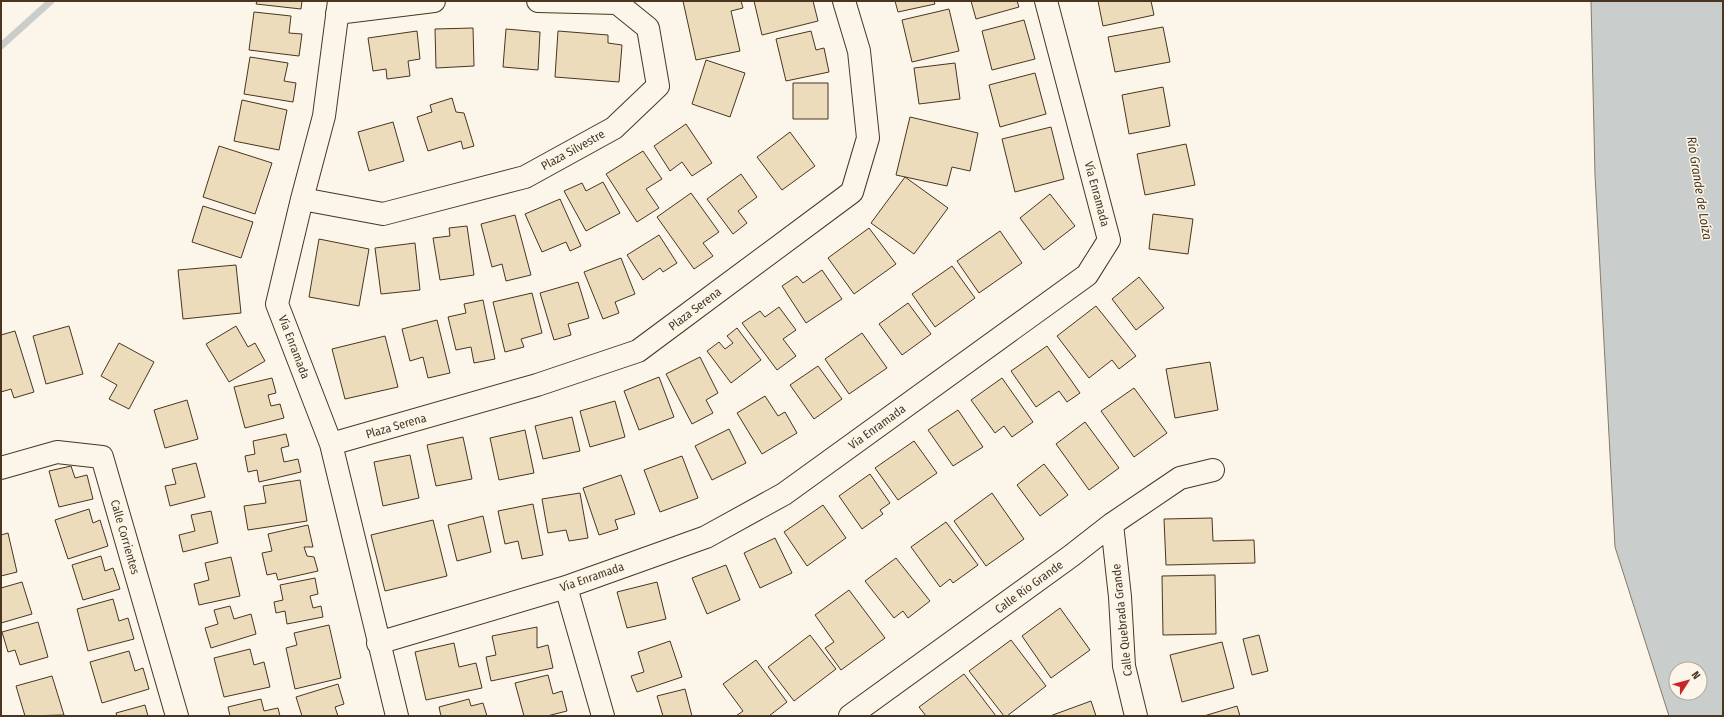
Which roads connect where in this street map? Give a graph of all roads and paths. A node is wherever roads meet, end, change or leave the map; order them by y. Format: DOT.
graph roads {
  1 [pos="434,1"];
  2 [pos="538,1"];
  3 [pos="844,1"];
  4 [pos="1046,1"];
  5 [pos="338,7"];
  6 [pos="302,199"];
  7 [pos="331,444"];
  8 [pos="1,468"];
  9 [pos="1213,470"];
  10 [pos="1112,524"];
  11 [pos="566,587"];
  12 [pos="378,643"];
  13 [pos="177,716"];
  14 [pos="397,716"];
  15 [pos="603,716"];
  16 [pos="850,716"];
  17 [pos="1136,716"];
  1 -- 5 [label="street"];
  2 -- 6 [label="street, Plaza Silvestre"];
  3 -- 7 [label="street, Plaza Serena"];
  4 -- 11 [label="street, Vía Enramada"];
  5 -- 6 [label="street, Vía Enramada"];
  6 -- 7 [label="street, Vía Enramada"];
  7 -- 12 [label="street, Vía Enramada"];
  8 -- 13 [label="street, Calle Corrientes"];
  9 -- 10 [label="street, Calle Río Grande"];
  10 -- 16 [label="street, Calle Río Grande"];
  10 -- 17 [label="street, Calle Quebrada Grande"];
  11 -- 12 [label="street, Vía Enramada"];
  11 -- 15 [label="street"];
  12 -- 14 [label="street, Vía Enramada"];
}
